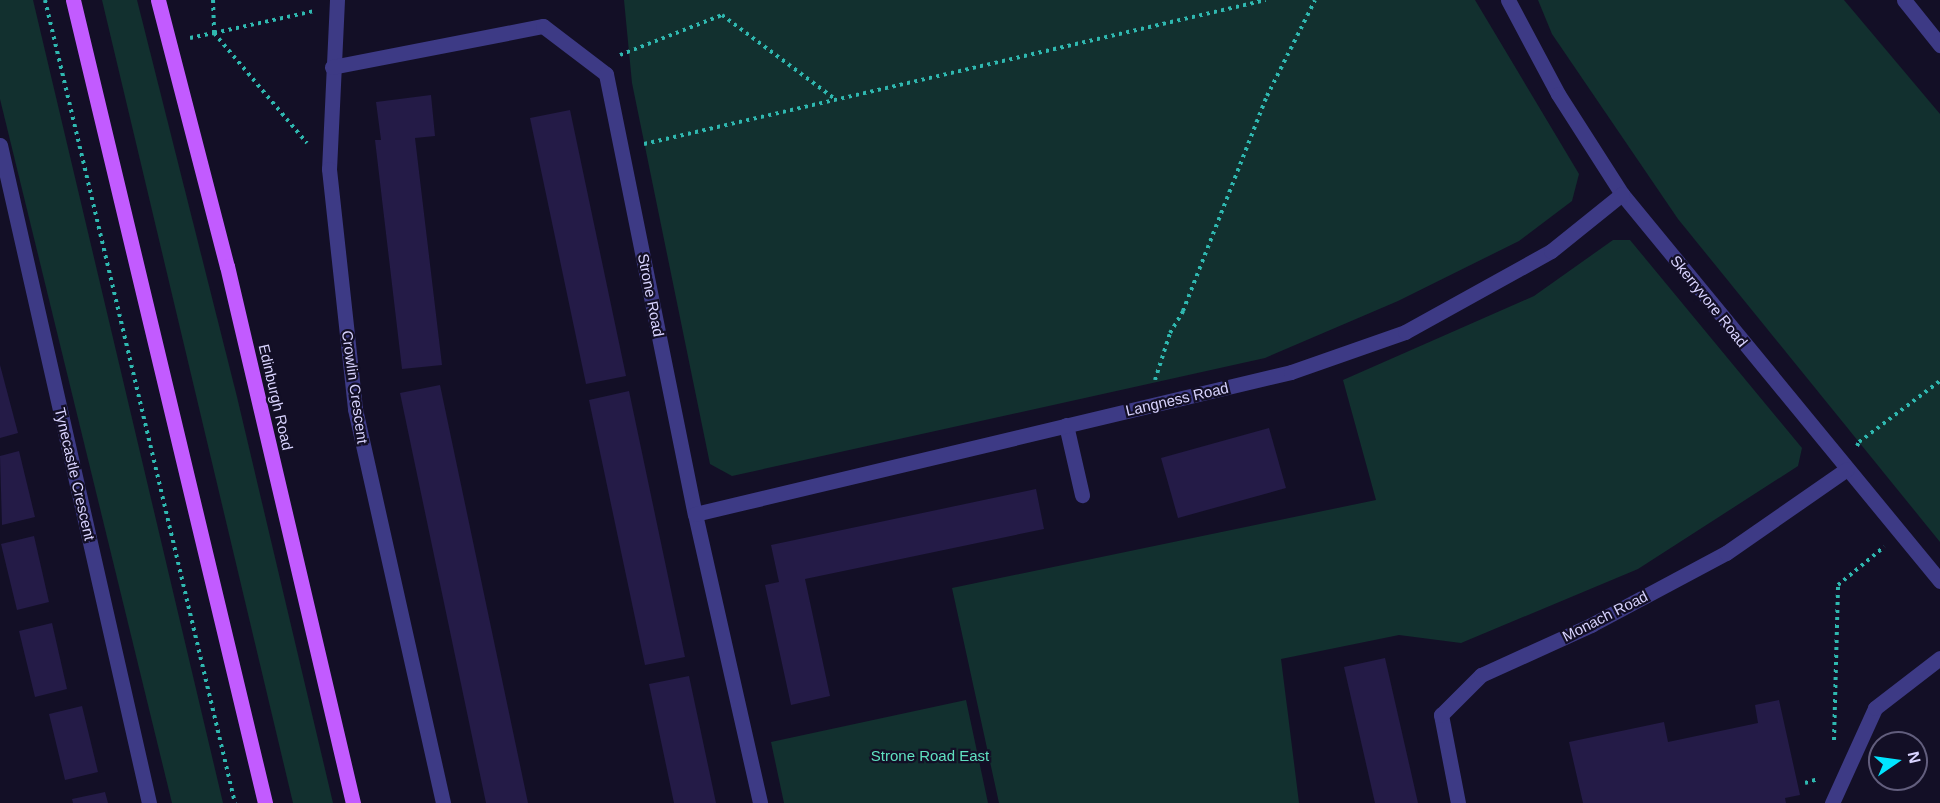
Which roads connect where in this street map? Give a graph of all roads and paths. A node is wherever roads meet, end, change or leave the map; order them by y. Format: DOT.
graph roads {
  1 [pos="45,0"];
  2 [pos="73,0"];
  3 [pos="158,0"];
  4 [pos="213,0"];
  5 [pos="1266,0"];
  6 [pos="1315,0"];
  7 [pos="1508,0"];
  8 [pos="1904,0"];
  9 [pos="337,3"];
  10 [pos="214,33"];
  11 [pos="168,43"];
  12 [pos="1940,45"];
  13 [pos="594,65"];
  14 [pos="332,67"];
  15 [pos="836,99"];
  16 [pos="0,145"];
  17 [pos="621,149"];
  18 [pos="329,169"];
  19 [pos="1622,194"];
  20 [pos="1940,381"];
  21 [pos="1145,406"];
  22 [pos="1066,425"];
  23 [pos="1847,469"];
  24 [pos="1082,495"];
  25 [pos="695,514"];
  26 [pos="1900,533"];
  27 [pos="1940,581"];
  28 [pos="1940,658"];
  29 [pos="1834,747"];
  30 [pos="1821,778"];
  31 [pos="1805,783"];
  32 [pos="149,803"];
  33 [pos="235,803"];
  34 [pos="265,803"];
  35 [pos="353,803"];
  36 [pos="443,803"];
  37 [pos="760,803"];
  38 [pos="1458,803"];
  39 [pos="1832,803"];
  1 -- 33 [label="path"];
  2 -- 34 [label="main road"];
  3 -- 11 [label="main road, Edinburgh Road"];
  4 -- 10 [label="path"];
  5 -- 15 [label="path"];
  6 -- 21 [label="path"];
  7 -- 19 [label="street, Skerryvore Road"];
  8 -- 12 [label="street"];
  9 -- 10 [label="path"];
  9 -- 14 [label="street, Crowlin Crescent"];
  10 -- 11 [label="path"];
  10 -- 18 [label="path"];
  11 -- 35 [label="main road, Edinburgh Road"];
  13 -- 14 [label="street, Strone Road"];
  13 -- 15 [label="path"];
  13 -- 17 [label="street, Strone Road"];
  14 -- 18 [label="street, Crowlin Crescent"];
  15 -- 17 [label="path"];
  16 -- 32 [label="street, Tynecastle Crescent"];
  17 -- 25 [label="street, Strone Road"];
  18 -- 36 [label="street, Crowlin Crescent"];
  19 -- 21 [label="street, Langness Road"];
  19 -- 23 [label="street, Skerryvore Road"];
  20 -- 23 [label="path"];
  21 -- 22 [label="street, Langness Road"];
  22 -- 24 [label="street"];
  22 -- 25 [label="street, Langness Road"];
  23 -- 26 [label="street, Skerryvore Road"];
  23 -- 38 [label="street, Monach Road"];
  25 -- 37 [label="street, Strone Road"];
  26 -- 27 [label="street, Skerryvore Road"];
  26 -- 29 [label="path"];
  28 -- 39 [label="street"];
  30 -- 31 [label="path"];
}
